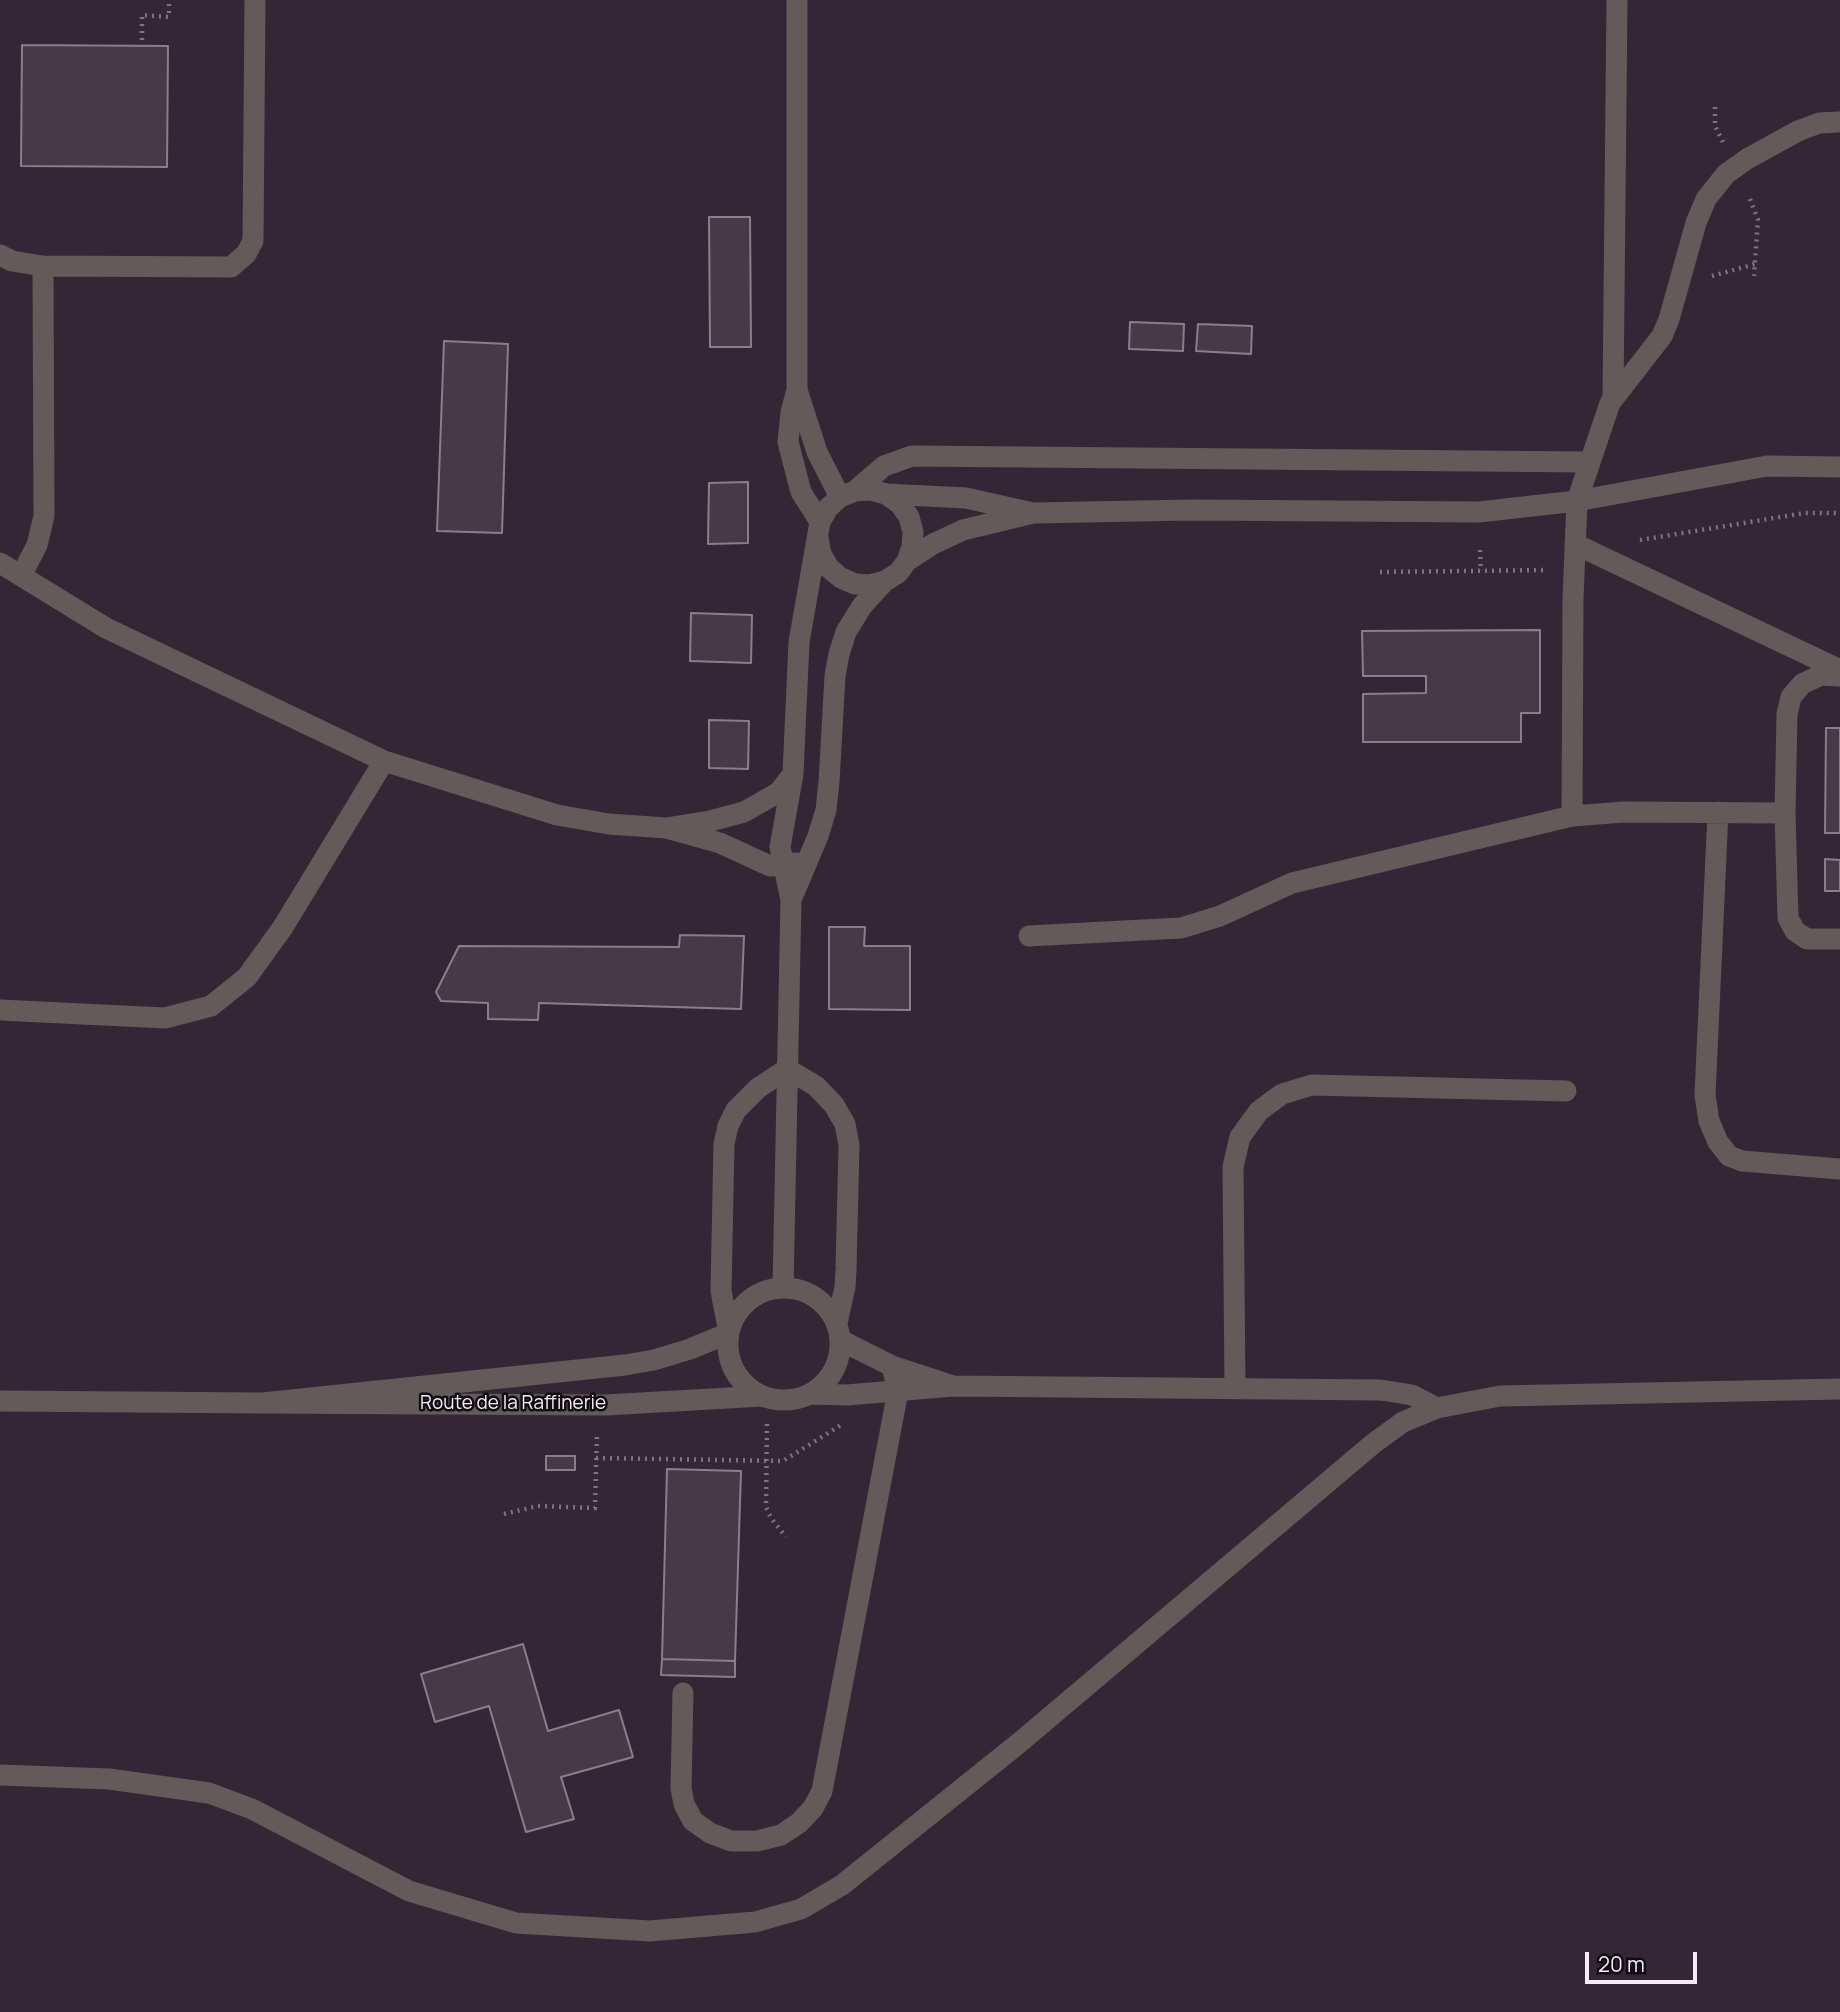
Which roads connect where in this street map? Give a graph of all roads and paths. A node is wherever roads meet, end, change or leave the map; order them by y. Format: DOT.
graph roads {
  1 [pos="169,0"];
  2 [pos="255,0"];
  3 [pos="797,0"];
  4 [pos="1617,0"];
  5 [pos="142,40"];
  6 [pos="1715,107"];
  7 [pos="1840,122"];
  8 [pos="1725,146"];
  9 [pos="1750,199"];
  10 [pos="0,255"];
  11 [pos="43,266"];
  12 [pos="1754,276"];
  13 [pos="797,390"];
  14 [pos="1613,397"];
  15 [pos="1588,462"];
  16 [pos="1840,467"];
  17 [pos="847,494"];
  18 [pos="886,494"];
  19 [pos="1577,501"];
  20 [pos="1033,513"];
  21 [pos="1840,513"];
  22 [pos="819,530"];
  23 [pos="1629,543"];
  24 [pos="1575,544"];
  25 [pos="1480,550"];
  26 [pos="907,561"];
  27 [pos="0,563"];
  28 [pos="1547,570"];
  29 [pos="1481,571"];
  30 [pos="1380,572"];
  31 [pos="22,576"];
  32 [pos="885,581"];
  33 [pos="1840,670"];
  34 [pos="1840,676"];
  35 [pos="384,761"];
  36 [pos="793,774"];
  37 [pos="1717,811"];
  38 [pos="1785,813"];
  39 [pos="1573,816"];
  40 [pos="666,828"];
  41 [pos="809,857"];
  42 [pos="784,866"];
  43 [pos="791,900"];
  44 [pos="1029,936"];
  45 [pos="1840,939"];
  46 [pos="0,1010"];
  47 [pos="787,1069"];
  48 [pos="1566,1091"];
  49 [pos="1840,1170"];
  50 [pos="783,1288"];
  51 [pos="838,1332"];
  52 [pos="729,1333"];
  53 [pos="892,1366"];
  54 [pos="953,1385"];
  55 [pos="1235,1388"];
  56 [pos="1840,1389"];
  57 [pos="898,1391"];
  58 [pos="810,1394"];
  59 [pos="763,1396"];
  60 [pos="0,1401"];
  61 [pos="263,1403"];
  62 [pos="1437,1408"];
  63 [pos="767,1420"];
  64 [pos="597,1424"];
  65 [pos="844,1424"];
  66 [pos="596,1458"];
  67 [pos="766,1462"];
  68 [pos="504,1514"];
  69 [pos="786,1537"];
  70 [pos="683,1693"];
  71 [pos="0,1776"];
  1 -- 5 [label="path"];
  2 -- 11 [label="street"];
  3 -- 13 [label="street"];
  4 -- 14 [label="street"];
  6 -- 8 [label="path"];
  7 -- 14 [label="street"];
  9 -- 12 [label="path"];
  10 -- 11 [label="street"];
  11 -- 31 [label="street"];
  13 -- 17 [label="street"];
  13 -- 22 [label="street"];
  14 -- 15 [label="street"];
  15 -- 17 [label="street"];
  15 -- 19 [label="street"];
  16 -- 19 [label="street"];
  17 -- 18 [label="street"];
  17 -- 22 [label="street"];
  18 -- 20 [label="street"];
  18 -- 26 [label="street"];
  19 -- 20 [label="street"];
  19 -- 24 [label="street"];
  20 -- 26 [label="street"];
  21 -- 23 [label="path"];
  22 -- 32 [label="street"];
  22 -- 36 [label="street"];
  24 -- 33 [label="street"];
  24 -- 39 [label="street"];
  25 -- 29 [label="path"];
  26 -- 32 [label="street"];
  27 -- 31 [label="street"];
  28 -- 29 [label="path"];
  29 -- 30 [label="path"];
  31 -- 35 [label="street"];
  32 -- 41 [label="street"];
  34 -- 38 [label="street"];
  35 -- 40 [label="street"];
  35 -- 46 [label="street"];
  36 -- 40 [label="street"];
  36 -- 42 [label="street"];
  37 -- 38 [label="street"];
  37 -- 39 [label="street"];
  37 -- 49 [label="street"];
  38 -- 45 [label="street"];
  39 -- 44 [label="street"];
  40 -- 42 [label="street"];
  41 -- 42 [label="street"];
  41 -- 43 [label="street"];
  42 -- 43 [label="street"];
  43 -- 47 [label="street"];
  47 -- 50 [label="street"];
  47 -- 51 [label="street"];
  47 -- 52 [label="street"];
  48 -- 55 [label="street"];
  50 -- 51 [label="street"];
  50 -- 52 [label="street"];
  51 -- 53 [label="street"];
  51 -- 58 [label="street"];
  52 -- 59 [label="street"];
  52 -- 61 [label="street, Route de la Raffinerie"];
  53 -- 54 [label="street"];
  53 -- 57 [label="street"];
  54 -- 55 [label="street"];
  54 -- 57 [label="street, Route de la Raffinerie"];
  55 -- 62 [label="street"];
  56 -- 62 [label="street"];
  57 -- 58 [label="street, Route de la Raffinerie"];
  57 -- 70 [label="street"];
  58 -- 59 [label="street, Route de la Raffinerie"];
  59 -- 61 [label="street, Route de la Raffinerie"];
  60 -- 61 [label="street, Route de la Raffinerie"];
  62 -- 71 [label="street"];
  63 -- 67 [label="path"];
  64 -- 66 [label="path"];
  65 -- 67 [label="path"];
  66 -- 67 [label="path"];
  66 -- 68 [label="path"];
  67 -- 69 [label="path"];
}
